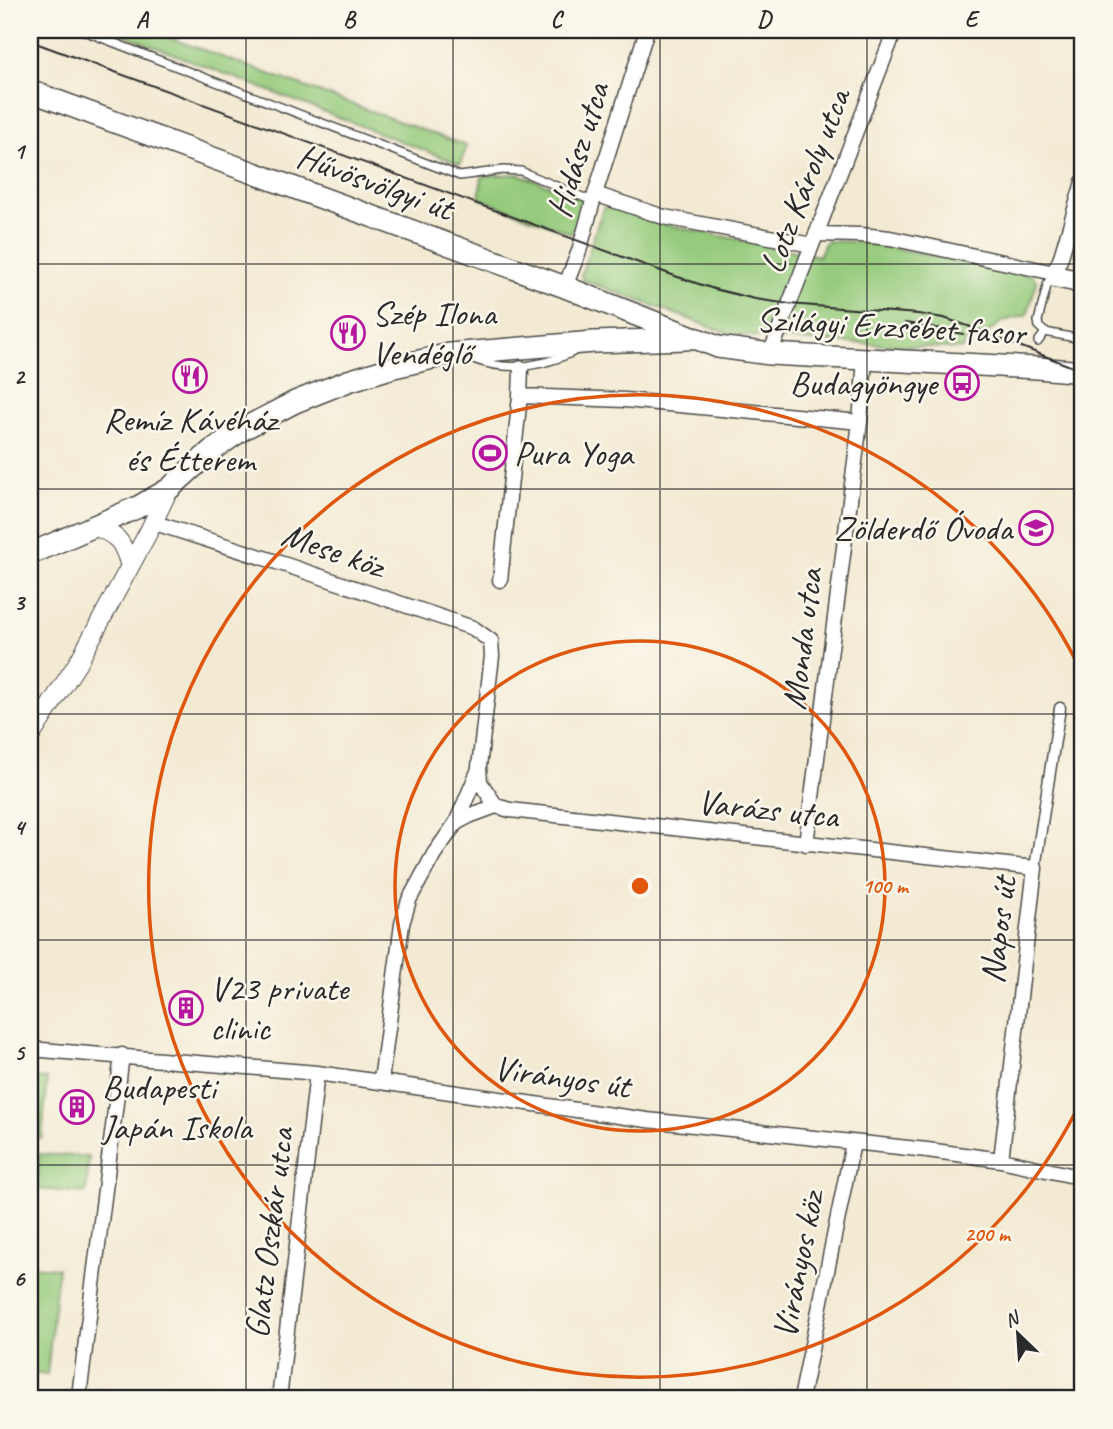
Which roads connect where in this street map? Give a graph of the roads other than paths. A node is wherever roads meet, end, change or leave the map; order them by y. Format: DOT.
graph roads {
  1 [pos="80,30"];
  2 [pos="647,30"];
  3 [pos="895,30"];
  4 [pos="30,91"];
  5 [pos="1083,182"];
  6 [pos="594,197"];
  7 [pos="814,239"];
  8 [pos="1051,277"];
  9 [pos="1083,279"];
  10 [pos="565,287"];
  11 [pos="1083,294"];
  12 [pos="1045,332"];
  13 [pos="696,338"];
  14 [pos="1081,340"];
  15 [pos="594,342"];
  16 [pos="1038,342"];
  17 [pos="460,354"];
  18 [pos="770,354"];
  19 [pos="865,359"];
  20 [pos="521,368"];
  21 [pos="1083,373"];
  22 [pos="520,397"];
  23 [pos="860,422"];
  24 [pos="169,489"];
  25 [pos="152,522"];
  26 [pos="95,526"];
  27 [pos="30,554"];
  28 [pos="130,566"];
  29 [pos="500,580"];
  30 [pos="1060,708"];
  31 [pos="30,737"];
  32 [pos="479,767"];
  33 [pos="496,806"];
  34 [pos="456,824"];
  35 [pos="806,844"];
  36 [pos="1035,868"];
  37 [pos="30,1049"];
  38 [pos="122,1055"];
  39 [pos="317,1073"];
  40 [pos="381,1081"];
  41 [pos="853,1143"];
  42 [pos="1001,1160"];
  43 [pos="1083,1178"];
  44 [pos="80,1388"];
  45 [pos="279,1399"];
  46 [pos="801,1399"];
  1 -- 6 [label="lane, Hűvösvölgyi út"];
  2 -- 6 [label="street, Hidász utca"];
  3 -- 7 [label="street, Lotz Károly utca"];
  4 -- 10 [label="main road, Hűvösvölgyi út"];
  5 -- 8 [label="street"];
  6 -- 7 [label="street, Hűvösvölgyi út"];
  6 -- 10 [label="street, Hidász utca"];
  7 -- 8 [label="street, Szilágyi Erzsébet fasor"];
  7 -- 18 [label="street, Lotz Károly utca"];
  8 -- 9 [label="street, Szilágyi Erzsébet fasor"];
  8 -- 11 [label="lane"];
  8 -- 12 [label="lane"];
  10 -- 13 [label="main road, Hűvösvölgyi út"];
  12 -- 14 [label="lane"];
  12 -- 16 [label="lane"];
  13 -- 15 [label="main road"];
  13 -- 18 [label="main road, Szilágyi Erzsébet fasor"];
  15 -- 17 [label="main road"];
  15 -- 20 [label="lane"];
  17 -- 20 [label="lane"];
  17 -- 24 [label="main road"];
  18 -- 19 [label="main road, Szilágyi Erzsébet fasor"];
  19 -- 21 [label="main road, Szilágyi Erzsébet fasor"];
  19 -- 23 [label="street, Monda utca"];
  20 -- 22 [label="street"];
  22 -- 23 [label="street"];
  22 -- 29 [label="street"];
  23 -- 35 [label="street, Monda utca"];
  24 -- 25 [label="street"];
  24 -- 26 [label="main road"];
  25 -- 28 [label="street"];
  25 -- 32 [label="street, Mese köz"];
  26 -- 27 [label="main road"];
  26 -- 28 [label="street"];
  28 -- 31 [label="street"];
  30 -- 36 [label="street, Napos út"];
  32 -- 33 [label="street"];
  32 -- 34 [label="street"];
  33 -- 34 [label="street"];
  33 -- 35 [label="street, Varázs utca"];
  34 -- 40 [label="street"];
  35 -- 36 [label="street, Varázs utca"];
  36 -- 42 [label="street, Napos út"];
  37 -- 38 [label="street, Virányos út"];
  38 -- 39 [label="street, Virányos út"];
  38 -- 44 [label="street"];
  39 -- 40 [label="street, Virányos út"];
  39 -- 45 [label="street, Glatz Oszkár utca"];
  40 -- 41 [label="street, Virányos út"];
  41 -- 42 [label="street, Virányos út"];
  41 -- 46 [label="street, Virányos köz"];
  42 -- 43 [label="street, Virányos út"];
}
